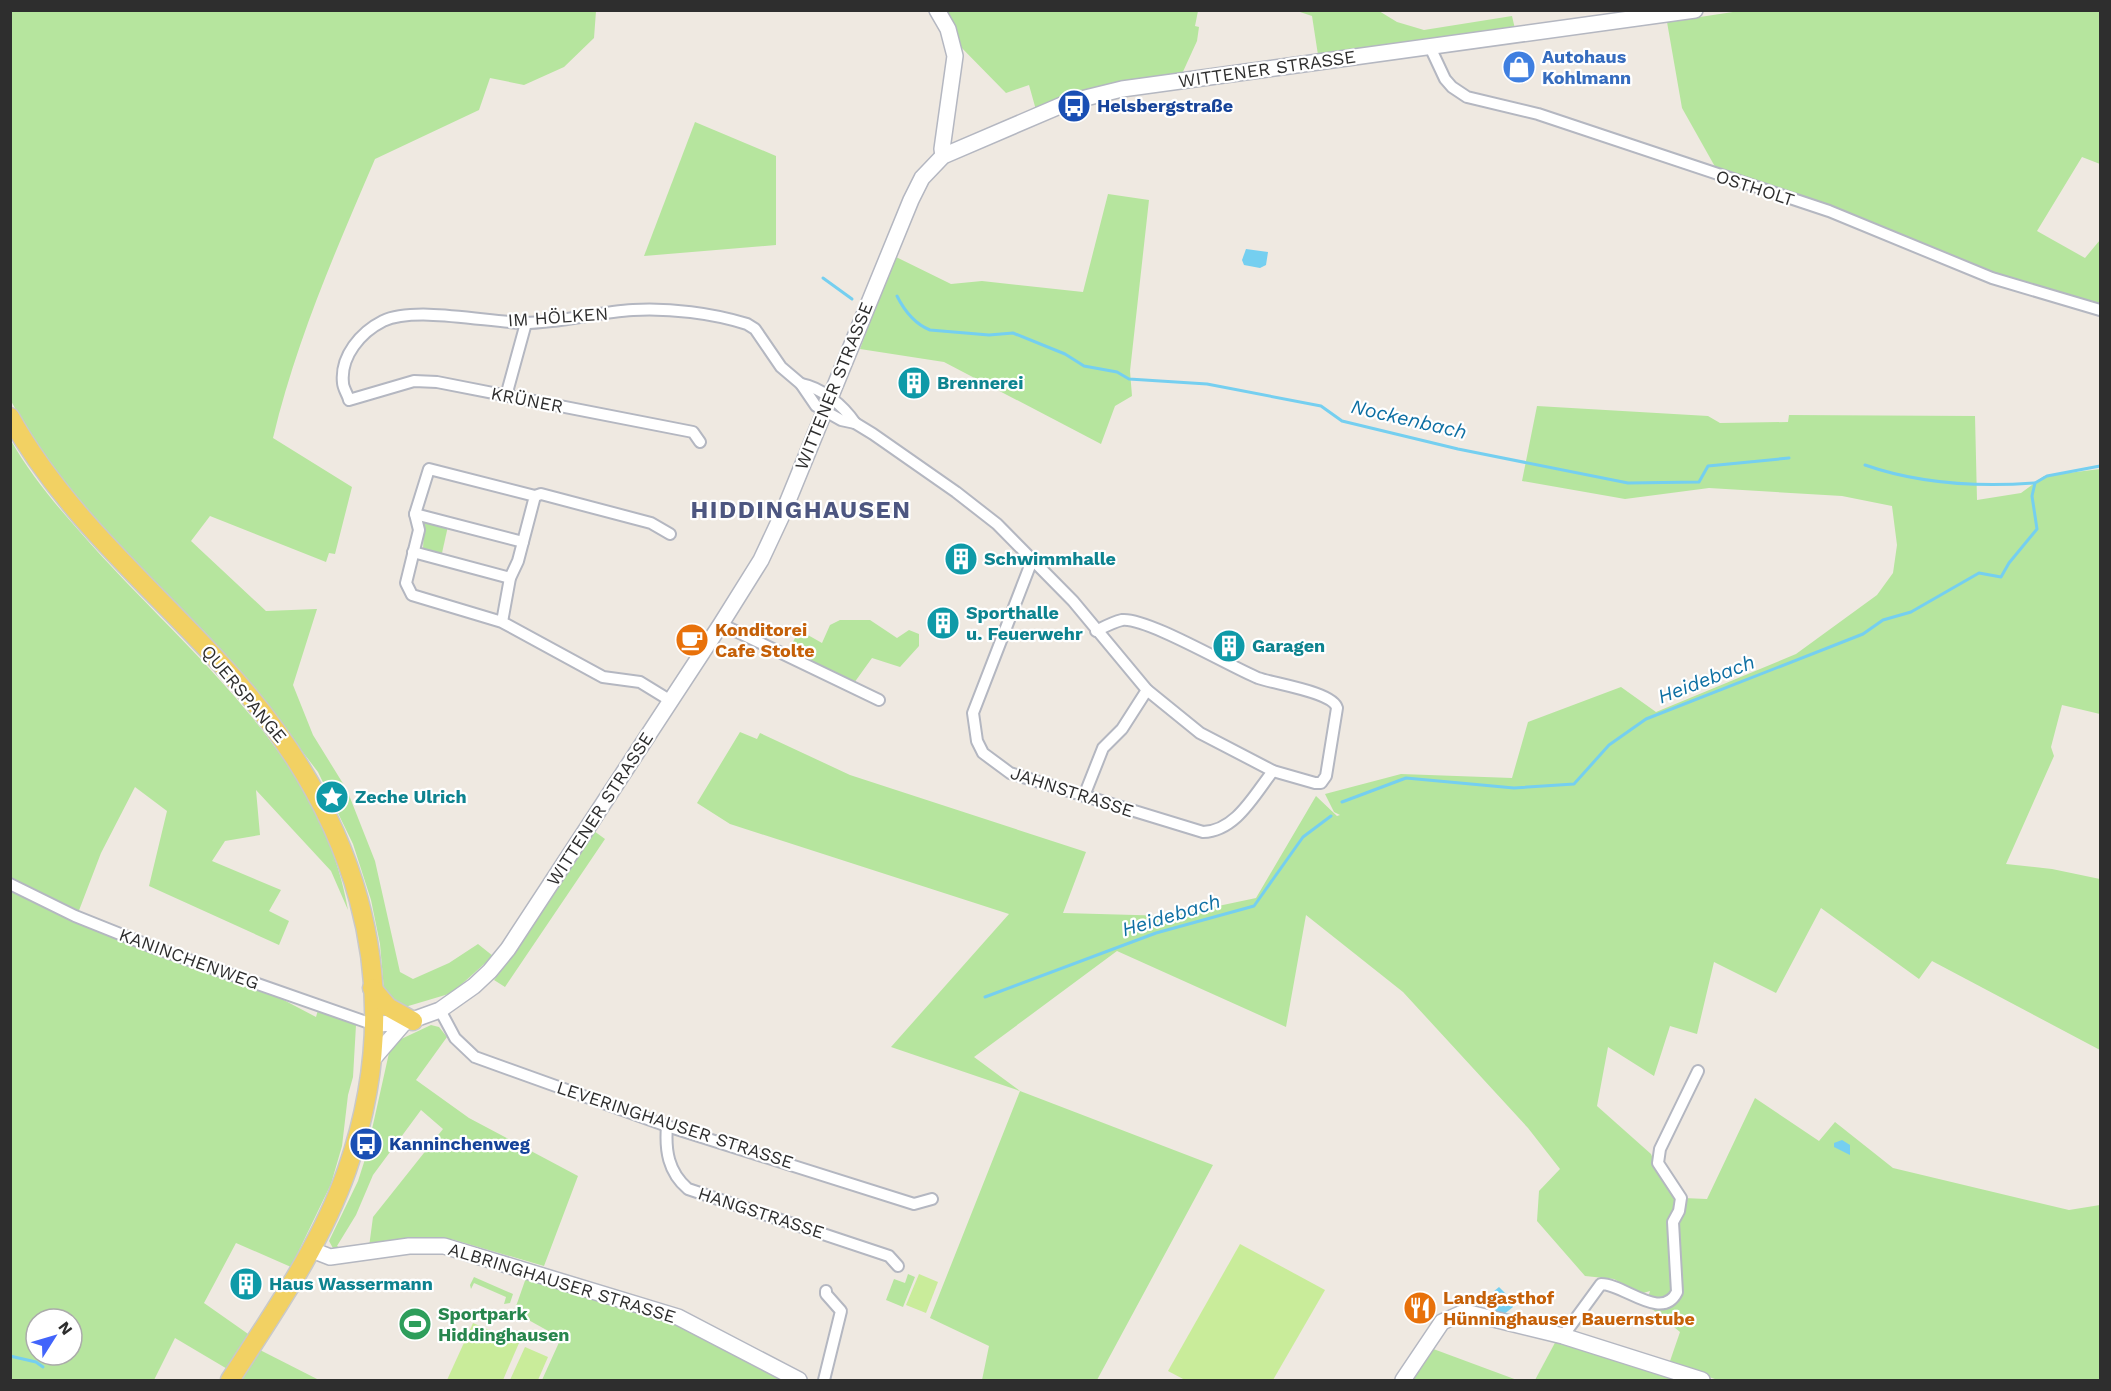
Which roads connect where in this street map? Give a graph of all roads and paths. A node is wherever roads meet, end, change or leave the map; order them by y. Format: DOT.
graph roads {
  1 [pos="937,10"];
  2 [pos="1695,10"];
  3 [pos="1430,47"];
  4 [pos="943,156"];
  5 [pos="2100,310"];
  6 [pos="526,323"];
  7 [pos="506,396"];
  8 [pos="350,400"];
  9 [pos="827,405"];
  10 [pos="10,417"];
  11 [pos="700,442"];
  12 [pos="535,496"];
  13 [pos="415,514"];
  14 [pos="670,534"];
  15 [pos="523,542"];
  16 [pos="413,552"];
  17 [pos="1033,558"];
  18 [pos="510,578"];
  19 [pos="502,622"];
  20 [pos="722,624"];
  21 [pos="1096,631"];
  22 [pos="1147,690"];
  23 [pos="879,700"];
  24 [pos="671,701"];
  25 [pos="1273,771"];
  26 [pos="1084,796"];
  27 [pos="10,884"];
  28 [pos="372,988"];
  29 [pos="440,1010"];
  30 [pos="408,1022"];
  31 [pos="372,1024"];
  32 [pos="373,1059"];
  33 [pos="1698,1071"];
  34 [pos="667,1126"];
  35 [pos="932,1199"];
  36 [pos="312,1250"];
  37 [pos="898,1266"];
  38 [pos="826,1291"];
  39 [pos="1563,1336"];
  40 [pos="230,1380"];
  41 [pos="799,1380"];
  42 [pos="824,1380"];
  43 [pos="1403,1380"];
  44 [pos="1702,1380"];
  1 -- 4 [label="main road"];
  2 -- 3 [label="main road, WITTENER STRASSE"];
  3 -- 4 [label="main road, WITTENER STRASSE"];
  3 -- 5 [label="street, OSTHOLT"];
  4 -- 9 [label="main road, WITTENER STRASSE"];
  6 -- 7 [label="street"];
  6 -- 8 [label="street, IM HÖLKEN"];
  6 -- 9 [label="street, IM HÖLKEN"];
  7 -- 8 [label="street, KRÜNER"];
  7 -- 11 [label="street, KRÜNER"];
  9 -- 17 [label="street, IM HÖLKEN"];
  9 -- 20 [label="main road, WITTENER STRASSE"];
  10 -- 28 [label="main road, QUERSPANGE"];
  12 -- 13 [label="street"];
  12 -- 14 [label="street"];
  12 -- 15 [label="street"];
  13 -- 15 [label="street"];
  13 -- 16 [label="street"];
  15 -- 18 [label="street"];
  16 -- 18 [label="street"];
  16 -- 19 [label="street"];
  17 -- 21 [label="street, IM HÖLKEN"];
  17 -- 26 [label="street, JAHNSTRASSE"];
  18 -- 19 [label="street"];
  19 -- 24 [label="street"];
  20 -- 23 [label="street"];
  20 -- 24 [label="main road, WITTENER STRASSE"];
  21 -- 22 [label="street, IM HÖLKEN"];
  21 -- 25 [label="street, IM HÖLKEN"];
  22 -- 25 [label="street, IM HÖLKEN"];
  22 -- 26 [label="street"];
  24 -- 29 [label="main road, WITTENER STRASSE"];
  25 -- 26 [label="street, JAHNSTRASSE"];
  27 -- 31 [label="street, KANINCHENWEG"];
  28 -- 30 [label="main road"];
  28 -- 31 [label="main road, QUERSPANGE"];
  29 -- 30 [label="main road, WITTENER STRASSE"];
  29 -- 34 [label="street, LEVERINGHAUSER STRASSE"];
  30 -- 31 [label="main road, WITTENER STRASSE"];
  30 -- 32 [label="main road"];
  31 -- 32 [label="main road"];
  32 -- 36 [label="main road"];
  33 -- 39 [label="street"];
  34 -- 35 [label="street, LEVERINGHAUSER STRASSE"];
  34 -- 37 [label="street, HANGSTRASSE"];
  36 -- 40 [label="main road"];
  36 -- 41 [label="main road, ALBRINGHAUSER STRASSE"];
  38 -- 42 [label="street"];
  39 -- 43 [label="main road"];
  39 -- 44 [label="main road"];
}
